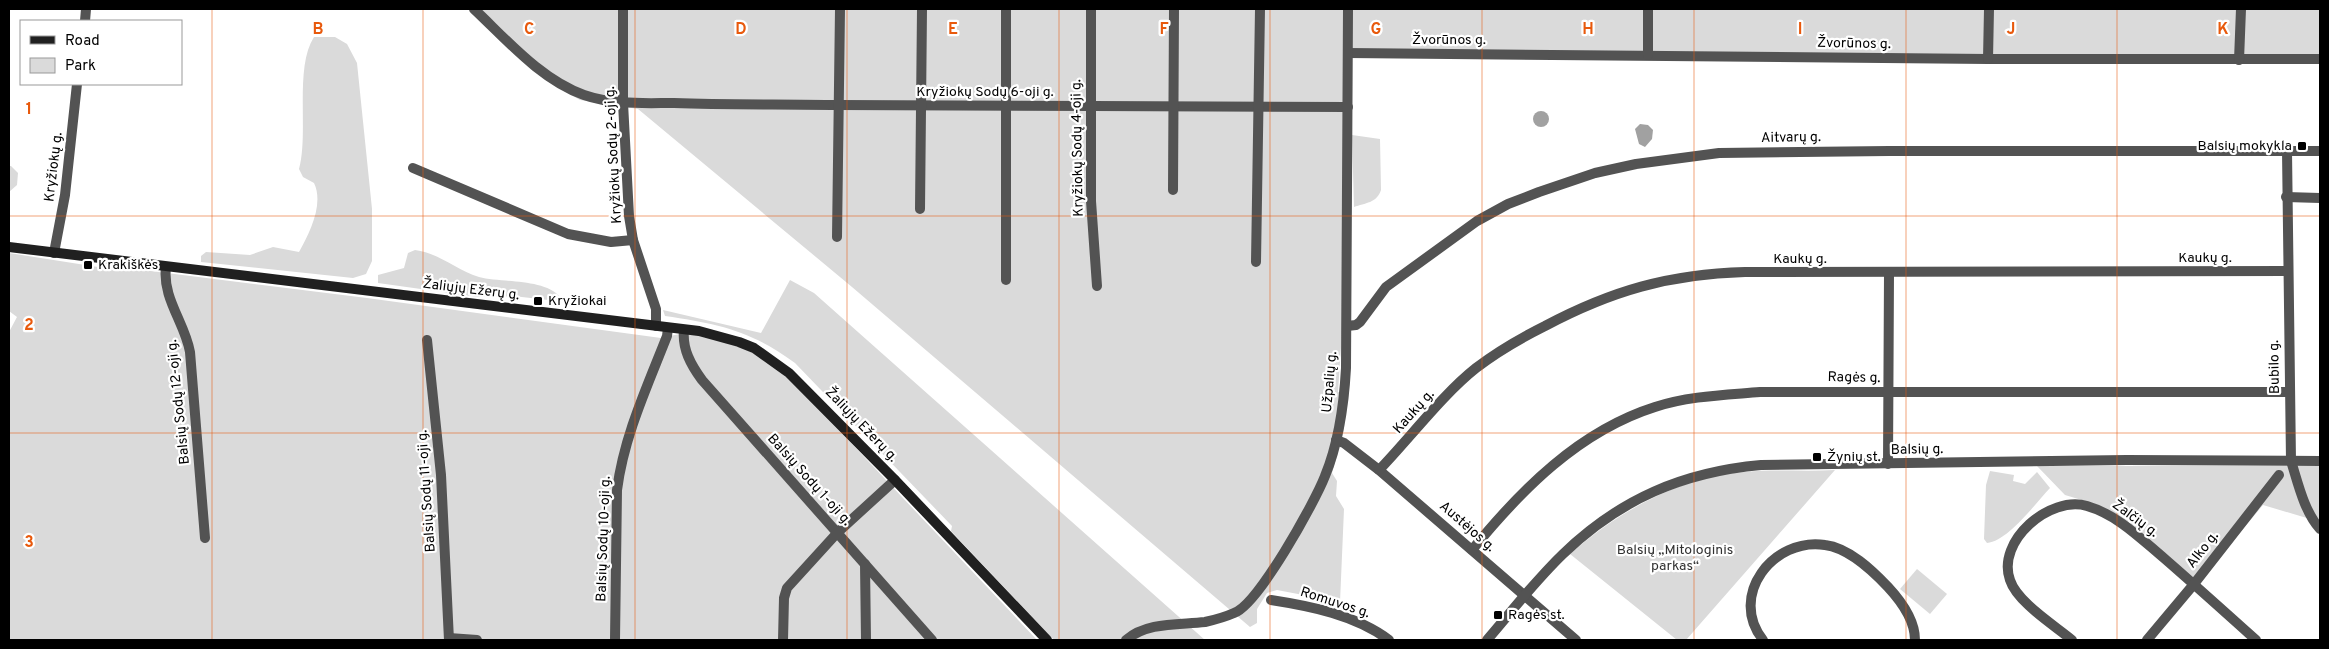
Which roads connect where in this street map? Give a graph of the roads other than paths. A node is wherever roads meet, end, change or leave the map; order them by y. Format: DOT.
graph roads {
  1 [pos="474,9"];
  2 [pos="623,9"];
  3 [pos="840,9"];
  4 [pos="922,9"];
  5 [pos="1006,9"];
  6 [pos="1091,9"];
  7 [pos="1174,9"];
  8 [pos="1260,9"];
  9 [pos="1348,9"];
  10 [pos="1648,9"];
  11 [pos="1989,9"];
  12 [pos="2241,9"];
  13 [pos="1348,53"];
  14 [pos="1648,55"];
  15 [pos="1988,59"];
  16 [pos="2320,59"];
  17 [pos="2240,60"];
  18 [pos="77,85"];
  19 [pos="623,103"];
  20 [pos="1006,104"];
  21 [pos="838,105"];
  22 [pos="922,106"];
  23 [pos="1174,106"];
  24 [pos="1090,107"];
  25 [pos="1257,107"];
  26 [pos="1348,107"];
  27 [pos="2320,151"];
  28 [pos="2286,152"];
  29 [pos="413,168"];
  30 [pos="1173,190"];
  31 [pos="2286,198"];
  32 [pos="2320,198"];
  33 [pos="920,209"];
  34 [pos="837,237"];
  35 [pos="633,240"];
  36 [pos="9,247"];
  37 [pos="54,253"];
  38 [pos="1256,262"];
  39 [pos="166,267"];
  40 [pos="2287,271"];
  41 [pos="1889,273"];
  42 [pos="1006,280"];
  43 [pos="1097,286"];
  44 [pos="656,326"];
  45 [pos="1347,326"];
  46 [pos="668,328"];
  47 [pos="684,330"];
  48 [pos="427,340"];
  49 [pos="1890,392"];
  50 [pos="2289,392"];
  51 [pos="1336,440"];
  52 [pos="2291,460"];
  53 [pos="2320,461"];
  54 [pos="1888,464"];
  55 [pos="1380,470"];
  56 [pos="2279,474"];
  57 [pos="895,480"];
  58 [pos="2320,529"];
  59 [pos="838,532"];
  60 [pos="205,538"];
  61 [pos="1472,550"];
  62 [pos="865,564"];
  63 [pos="2194,584"];
  64 [pos="1524,596"];
  65 [pos="1270,600"];
  66 [pos="449,639"];
  67 [pos="477,640"];
  68 [pos="615,640"];
  69 [pos="783,640"];
  70 [pos="866,640"];
  71 [pos="932,640"];
  72 [pos="1047,640"];
  73 [pos="1126,640"];
  74 [pos="1389,640"];
  75 [pos="1487,640"];
  76 [pos="1576,640"];
  77 [pos="1763,640"];
  78 [pos="1915,640"];
  79 [pos="2072,640"];
  80 [pos="2147,640"];
  81 [pos="2256,640"];
  1 -- 19 [label="street, Kryžiokų Sodų 6-oji g."];
  2 -- 19 [label="street, Kryžiokų Sodų 2-oji g."];
  3 -- 21 [label="street"];
  4 -- 22 [label="street"];
  5 -- 20 [label="street"];
  6 -- 24 [label="street, Kryžiokų Sodų 4-oji g."];
  7 -- 23 [label="street"];
  8 -- 25 [label="street"];
  9 -- 13 [label="street, Užpalių g."];
  10 -- 14 [label="street"];
  11 -- 15 [label="street"];
  12 -- 17 [label="street"];
  13 -- 14 [label="street, Žvorūnos g."];
  13 -- 26 [label="street, Užpalių g."];
  14 -- 15 [label="street, Žvorūnos g."];
  15 -- 17 [label="street, Žvorūnos g."];
  16 -- 17 [label="street, Žvorūnos g."];
  18 -- 37 [label="street, Kryžiokų g."];
  19 -- 21 [label="street, Kryžiokų Sodų 6-oji g."];
  19 -- 35 [label="street, Kryžiokų Sodų 2-oji g."];
  20 -- 22 [label="street, Kryžiokų Sodų 6-oji g."];
  20 -- 24 [label="street, Kryžiokų Sodų 6-oji g."];
  20 -- 42 [label="street"];
  21 -- 22 [label="street, Kryžiokų Sodų 6-oji g."];
  21 -- 34 [label="street"];
  22 -- 33 [label="street"];
  23 -- 24 [label="street, Kryžiokų Sodų 6-oji g."];
  23 -- 25 [label="street, Kryžiokų Sodų 6-oji g."];
  23 -- 30 [label="street"];
  24 -- 43 [label="street, Kryžiokų Sodų 4-oji g."];
  25 -- 26 [label="street, Kryžiokų Sodų 6-oji g."];
  25 -- 38 [label="street"];
  26 -- 45 [label="street, Užpalių g."];
  27 -- 28 [label="street"];
  28 -- 31 [label="street, Bubilo g."];
  28 -- 45 [label="street, Aitvarų g."];
  29 -- 35 [label="street"];
  31 -- 32 [label="street"];
  31 -- 40 [label="street, Bubilo g."];
  35 -- 44 [label="street, Kryžiokų Sodų 2-oji g."];
  36 -- 37 [label="main road, Žaliųjų Ežerų g."];
  37 -- 39 [label="main road, Žaliųjų Ežerų g."];
  39 -- 44 [label="main road, Žaliųjų Ežerų g."];
  39 -- 60 [label="street, Balsių Sodų 12-oji g."];
  40 -- 41 [label="street, Kaukų g."];
  40 -- 50 [label="street, Bubilo g."];
  41 -- 49 [label="street"];
  41 -- 55 [label="street, Kaukų g."];
  44 -- 46 [label="main road, Žaliųjų Ežerų g."];
  45 -- 51 [label="street, Užpalių g."];
  46 -- 47 [label="main road, Žaliųjų Ežerų g."];
  46 -- 68 [label="street, Balsių Sodų 10-oji g."];
  47 -- 57 [label="main road, Žaliųjų Ežerų g."];
  47 -- 59 [label="street, Balsių Sodų 1-oji g."];
  48 -- 66 [label="street, Balsių Sodų 11-oji g."];
  49 -- 50 [label="street, Ragės g."];
  49 -- 54 [label="street"];
  49 -- 61 [label="street, Ragės g."];
  50 -- 52 [label="street, Bubilo g."];
  51 -- 55 [label="street, Austėjos g."];
  51 -- 73 [label="street, Užpalių g."];
  52 -- 53 [label="street, Balsių g."];
  52 -- 54 [label="street, Balsių g."];
  52 -- 58 [label="street, Bubilo g."];
  54 -- 64 [label="street, Balsių g."];
  55 -- 61 [label="street, Austėjos g."];
  56 -- 63 [label="street, Alko g."];
  57 -- 59 [label="street"];
  57 -- 72 [label="main road, Žaliųjų Ežerų g."];
  59 -- 62 [label="street, Balsių Sodų 1-oji g."];
  59 -- 69 [label="street"];
  61 -- 64 [label="street, Austėjos g."];
  62 -- 70 [label="street"];
  62 -- 71 [label="street, Balsių Sodų 1-oji g."];
  63 -- 79 [label="street, Žalčių g."];
  63 -- 80 [label="street, Alko g."];
  63 -- 81 [label="street, Žalčių g."];
  64 -- 75 [label="street, Balsių g."];
  64 -- 76 [label="street, Austėjos g."];
  65 -- 74 [label="street, Romuvos g."];
  66 -- 67 [label="street"];
  77 -- 78 [label="street"];
}
